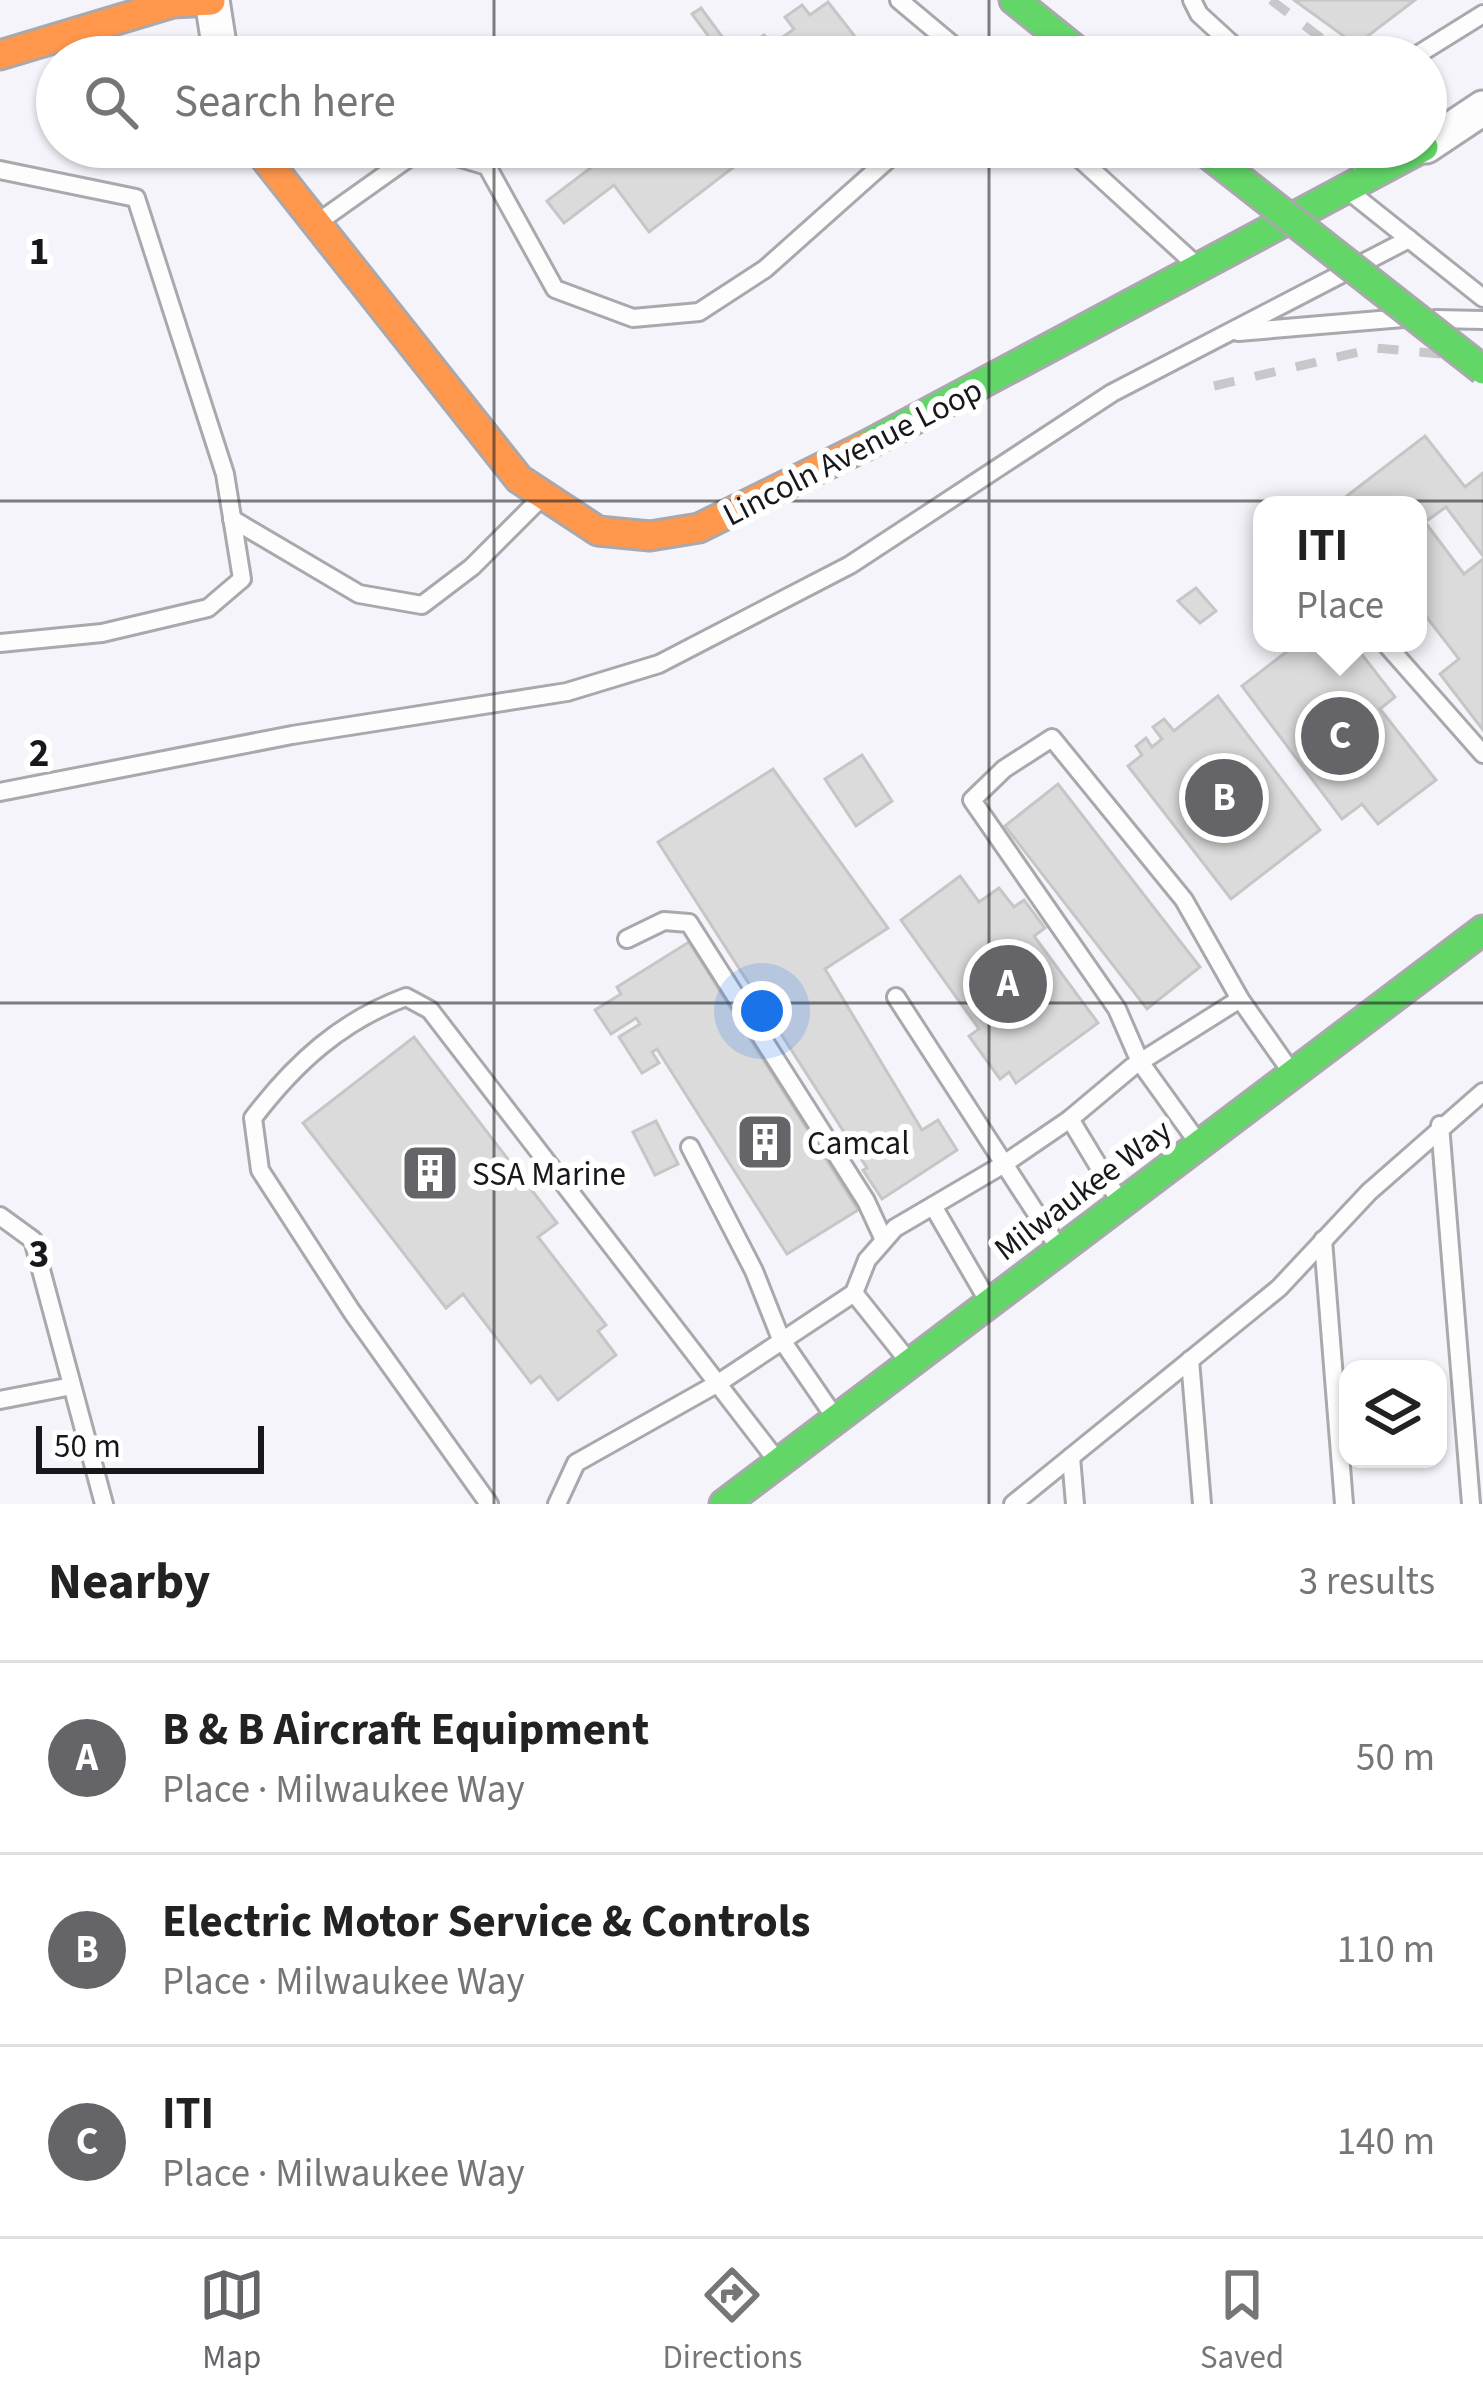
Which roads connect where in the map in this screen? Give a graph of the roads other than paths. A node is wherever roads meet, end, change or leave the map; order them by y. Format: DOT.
graph roads {
  1 [pos="899,0"];
  2 [pos="1014,0"];
  3 [pos="1192,0"];
  4 [pos="212,1"];
  5 [pos="1483,14"];
  6 [pos="60,36"];
  7 [pos="218,36"];
  8 [pos="942,36"];
  9 [pos="1059,36"];
  10 [pos="1223,36"];
  11 [pos="1447,36"];
  12 [pos="36,44"];
  13 [pos="0,55"];
  14 [pos="1483,108"];
  15 [pos="1447,132"];
  16 [pos="273,168"];
  17 [pos="395,168"];
  18 [pos="488,168"];
  19 [pos="878,168"];
  20 [pos="1090,168"];
  21 [pos="1226,168"];
  22 [pos="1365,168"];
  23 [pos="1390,168"];
  24 [pos="0,170"];
  25 [pos="1375,177"];
  26 [pos="1349,191"];
  27 [pos="317,224"];
  28 [pos="1408,239"];
  29 [pos="1200,269"];
  30 [pos="1483,298"];
  31 [pos="1483,320"];
  32 [pos="1225,334"];
  33 [pos="1483,370"];
  34 [pos="543,497"];
  35 [pos="232,519"];
  36 [pos="0,643"];
  37 [pos="1392,652"];
  38 [pos="1483,754"];
  39 [pos="0,792"];
  40 [pos="1483,930"];
  41 [pos="627,939"];
  42 [pos="896,997"];
  43 [pos="1240,999"];
  44 [pos="1140,1062"];
  45 [pos="1293,1074"];
  46 [pos="1483,1092"];
  47 [pos="1070,1119"];
  48 [pos="1440,1125"];
  49 [pos="1199,1145"];
  50 [pos="690,1147"];
  51 [pos="1004,1164"];
  52 [pos="1122,1205"];
  53 [pos="933,1206"];
  54 [pos="0,1216"];
  55 [pos="884,1240"];
  56 [pos="1323,1240"];
  57 [pos="1060,1251"];
  58 [pos="854,1293"];
  59 [pos="989,1304"];
  60 [pos="781,1340"];
  61 [pos="1190,1360"];
  62 [pos="910,1364"];
  63 [pos="721,1382"];
  64 [pos="72,1386"];
  65 [pos="0,1400"];
  66 [pos="836,1420"];
  67 [pos="1072,1456"];
  68 [pos="779,1463"];
  69 [pos="104,1504"];
  70 [pos="489,1504"];
  71 [pos="557,1504"];
  72 [pos="724,1504"];
  73 [pos="1013,1504"];
  74 [pos="1076,1504"];
  75 [pos="1202,1504"];
  76 [pos="1344,1504"];
  77 [pos="1471,1504"];
  1 -- 8 [label="lane"];
  2 -- 9 [label="street"];
  3 -- 10 [label="lane"];
  4 -- 6 [label="street"];
  4 -- 7 [label="street"];
  5 -- 11 [label="lane"];
  12 -- 13 [label="street"];
  14 -- 15 [label="street, Lincoln Avenue Loop"];
  16 -- 27 [label="street, Lincoln Avenue Loop"];
  17 -- 27 [label="lane"];
  18 -- 19 [label="lane"];
  20 -- 29 [label="lane"];
  21 -- 33 [label="street, bridge"];
  22 -- 25 [label="lane"];
  23 -- 25 [label="street, Lincoln Avenue Loop"];
  24 -- 35 [label="lane"];
  25 -- 26 [label="street, Lincoln Avenue Loop"];
  26 -- 28 [label="lane"];
  26 -- 29 [label="street, Lincoln Avenue Loop"];
  27 -- 34 [label="street, Lincoln Avenue Loop"];
  28 -- 30 [label="lane"];
  28 -- 32 [label="lane"];
  29 -- 34 [label="street, Lincoln Avenue Loop"];
  31 -- 32 [label="lane"];
  32 -- 39 [label="lane"];
  34 -- 35 [label="lane"];
  35 -- 36 [label="lane"];
  37 -- 38 [label="lane"];
  40 -- 45 [label="street, Milwaukee Way"];
  41 -- 55 [label="lane"];
  42 -- 51 [label="lane"];
  43 -- 44 [label="lane"];
  43 -- 44 [label="lane"];
  43 -- 45 [label="lane"];
  44 -- 47 [label="lane"];
  44 -- 49 [label="lane"];
  45 -- 49 [label="street, Milwaukee Way"];
  46 -- 48 [label="lane"];
  47 -- 51 [label="lane"];
  47 -- 52 [label="lane"];
  48 -- 56 [label="lane"];
  48 -- 77 [label="lane"];
  49 -- 52 [label="street, Milwaukee Way"];
  50 -- 60 [label="lane"];
  51 -- 53 [label="lane"];
  51 -- 57 [label="lane"];
  52 -- 57 [label="street, Milwaukee Way"];
  53 -- 55 [label="lane"];
  53 -- 59 [label="lane"];
  54 -- 64 [label="lane"];
  55 -- 58 [label="lane"];
  56 -- 61 [label="lane"];
  56 -- 76 [label="lane"];
  57 -- 59 [label="street, Milwaukee Way"];
  58 -- 60 [label="lane"];
  58 -- 62 [label="lane"];
  59 -- 62 [label="street, Milwaukee Way"];
  60 -- 63 [label="lane"];
  60 -- 66 [label="lane"];
  61 -- 67 [label="lane"];
  61 -- 75 [label="lane"];
  62 -- 66 [label="street, Milwaukee Way"];
  63 -- 68 [label="lane"];
  63 -- 70 [label="lane"];
  63 -- 71 [label="lane"];
  64 -- 65 [label="lane"];
  64 -- 69 [label="lane"];
  66 -- 68 [label="street, Milwaukee Way"];
  67 -- 73 [label="lane"];
  67 -- 74 [label="lane"];
  68 -- 72 [label="street, Milwaukee Way"];
}
